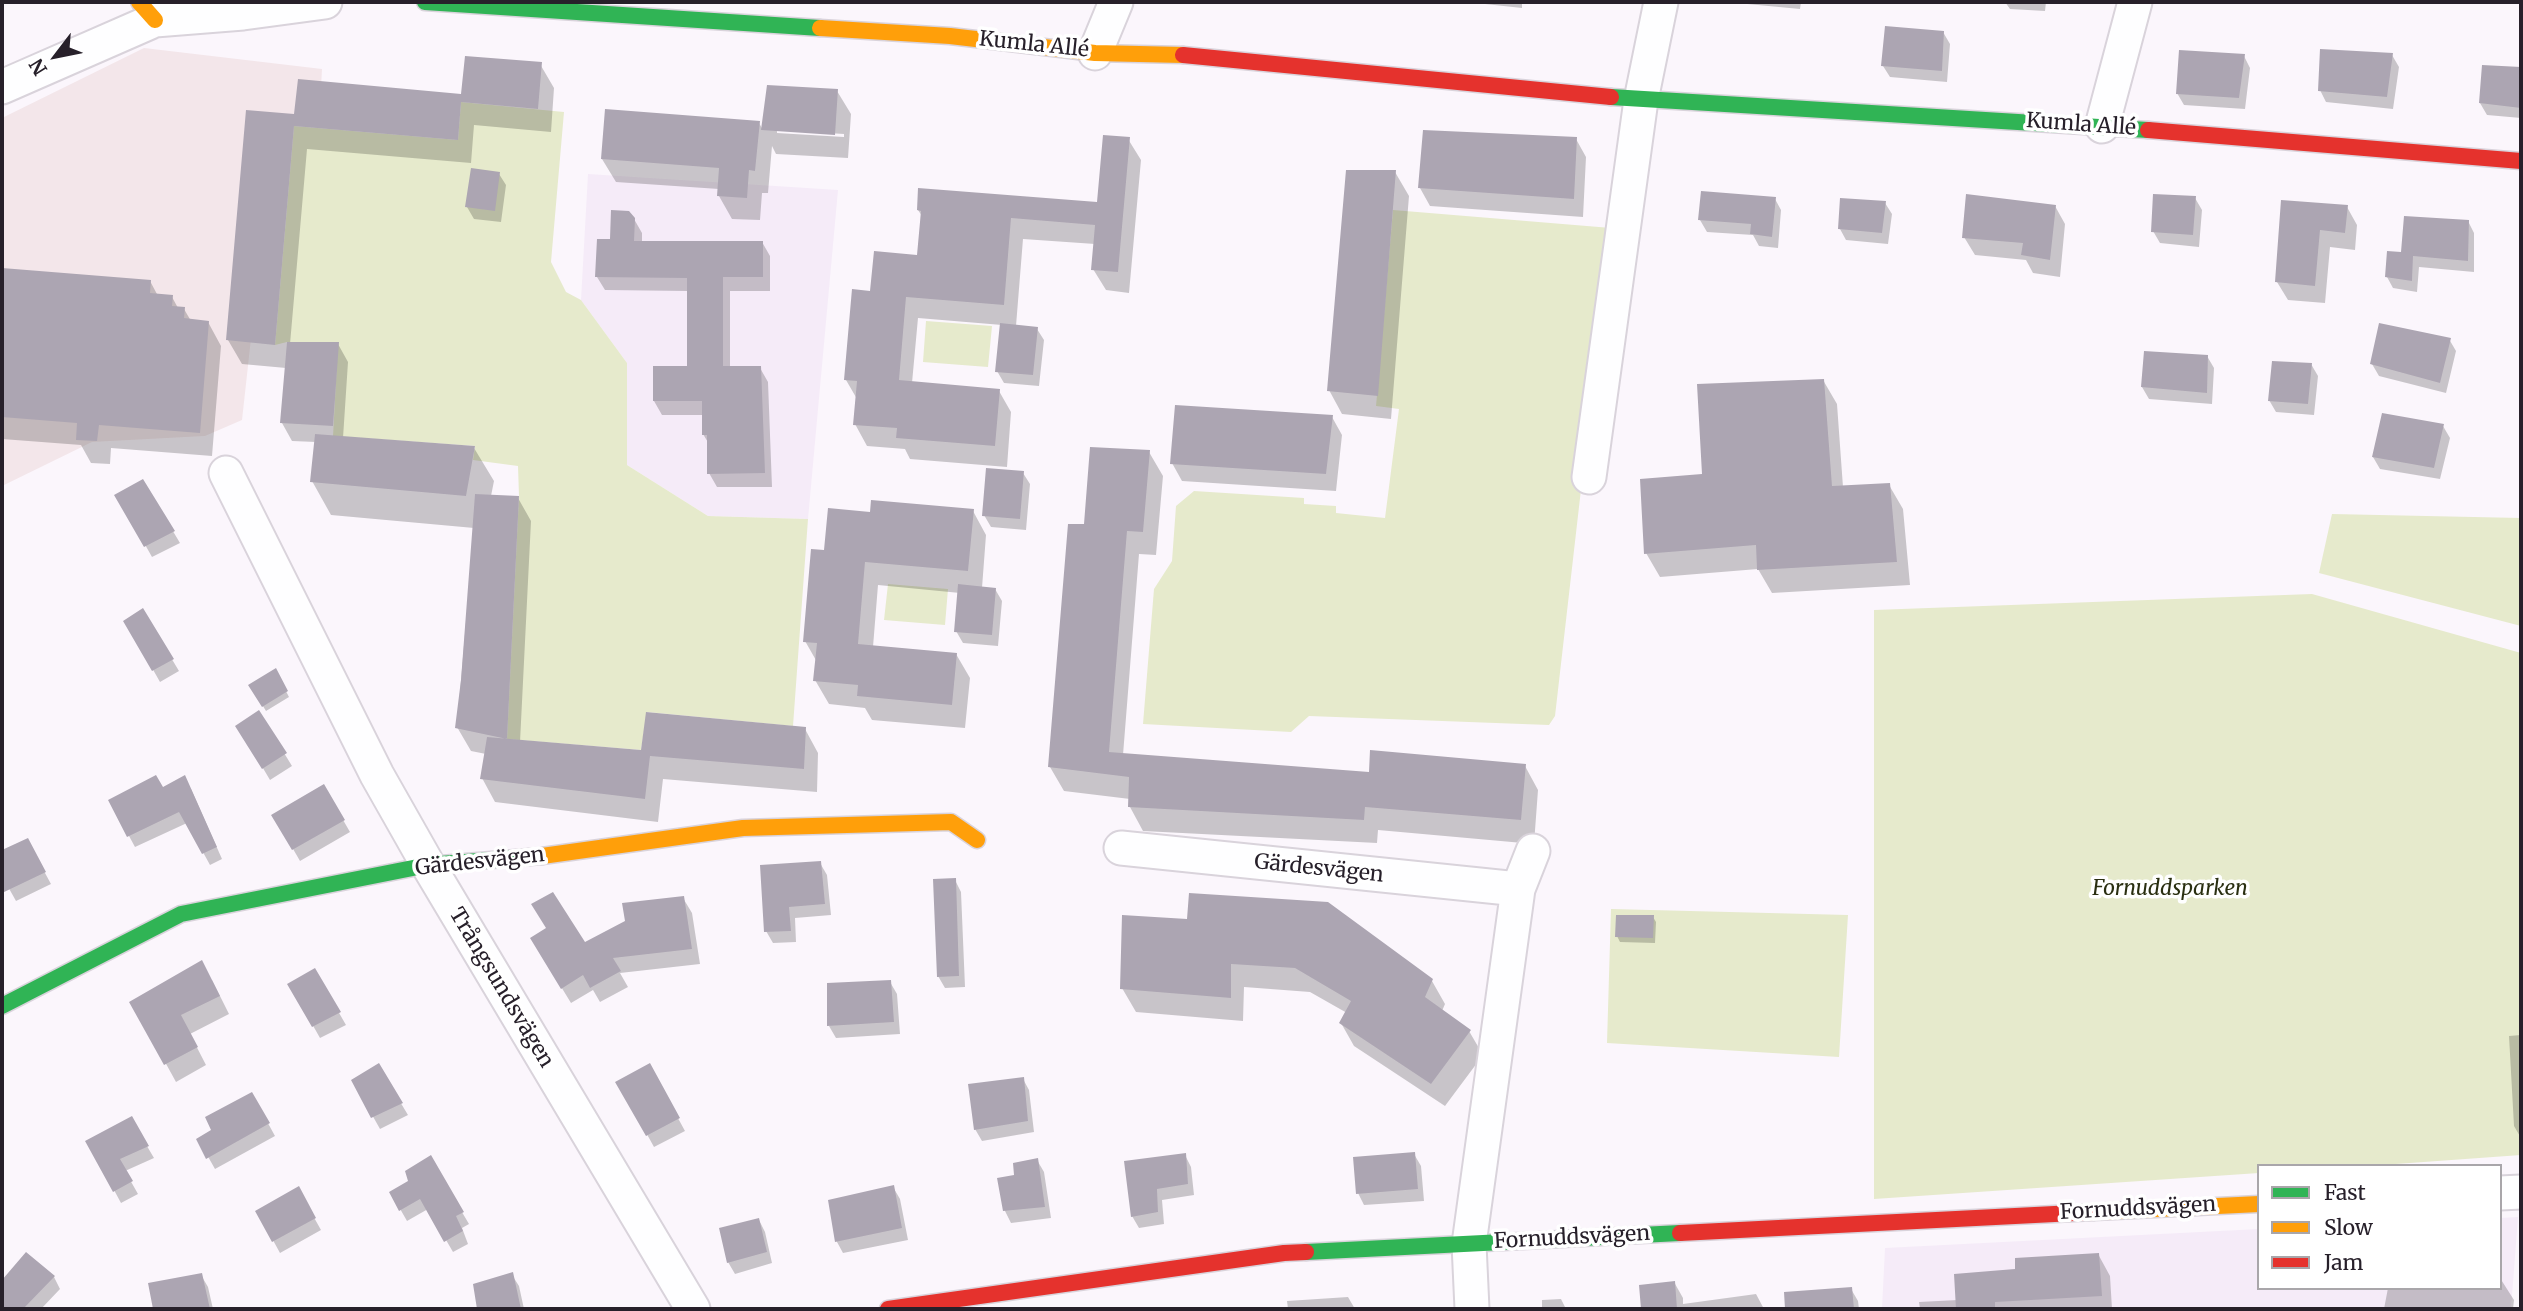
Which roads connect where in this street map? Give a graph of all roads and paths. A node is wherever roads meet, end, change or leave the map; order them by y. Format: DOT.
graph roads {
  1 [pos="325,2"];
  2 [pos="425,2"];
  3 [pos="1116,2"];
  4 [pos="1661,2"];
  5 [pos="2135,2"];
  6 [pos="149,8"];
  7 [pos="1095,53"];
  8 [pos="2,87"];
  9 [pos="1641,100"];
  10 [pos="2102,126"];
  11 [pos="2521,161"];
  12 [pos="226,473"];
  13 [pos="1589,477"];
  14 [pos="977,840"];
  15 [pos="1121,848"];
  16 [pos="1533,851"];
  17 [pos="428,865"];
  18 [pos="1518,889"];
  19 [pos="2,1006"];
  20 [pos="2521,1192"];
  21 [pos="2502,1193"];
  22 [pos="2257,1203"];
  23 [pos="1469,1244"];
  24 [pos="693,1309"];
  25 [pos="888,1309"];
  26 [pos="1472,1309"];
  1 -- 6 [label="street"];
  2 -- 7 [label="street, Kumla Allé"];
  3 -- 7 [label="street"];
  4 -- 9 [label="street"];
  5 -- 10 [label="street"];
  6 -- 8 [label="street"];
  7 -- 9 [label="street, Kumla Allé"];
  9 -- 10 [label="street, Kumla Allé"];
  9 -- 13 [label="street"];
  10 -- 11 [label="street, Kumla Allé"];
  12 -- 17 [label="street, Trångsundsvägen"];
  14 -- 17 [label="street, Gärdesvägen"];
  15 -- 18 [label="street, Gärdesvägen"];
  16 -- 18 [label="street"];
  17 -- 19 [label="street, Gärdesvägen"];
  17 -- 24 [label="street, Trångsundsvägen"];
  18 -- 23 [label="street"];
  20 -- 21 [label="street"];
  22 -- 23 [label="street, Fornuddsvägen"];
  23 -- 25 [label="street, Fornuddsvägen"];
  23 -- 26 [label="street"];
}
